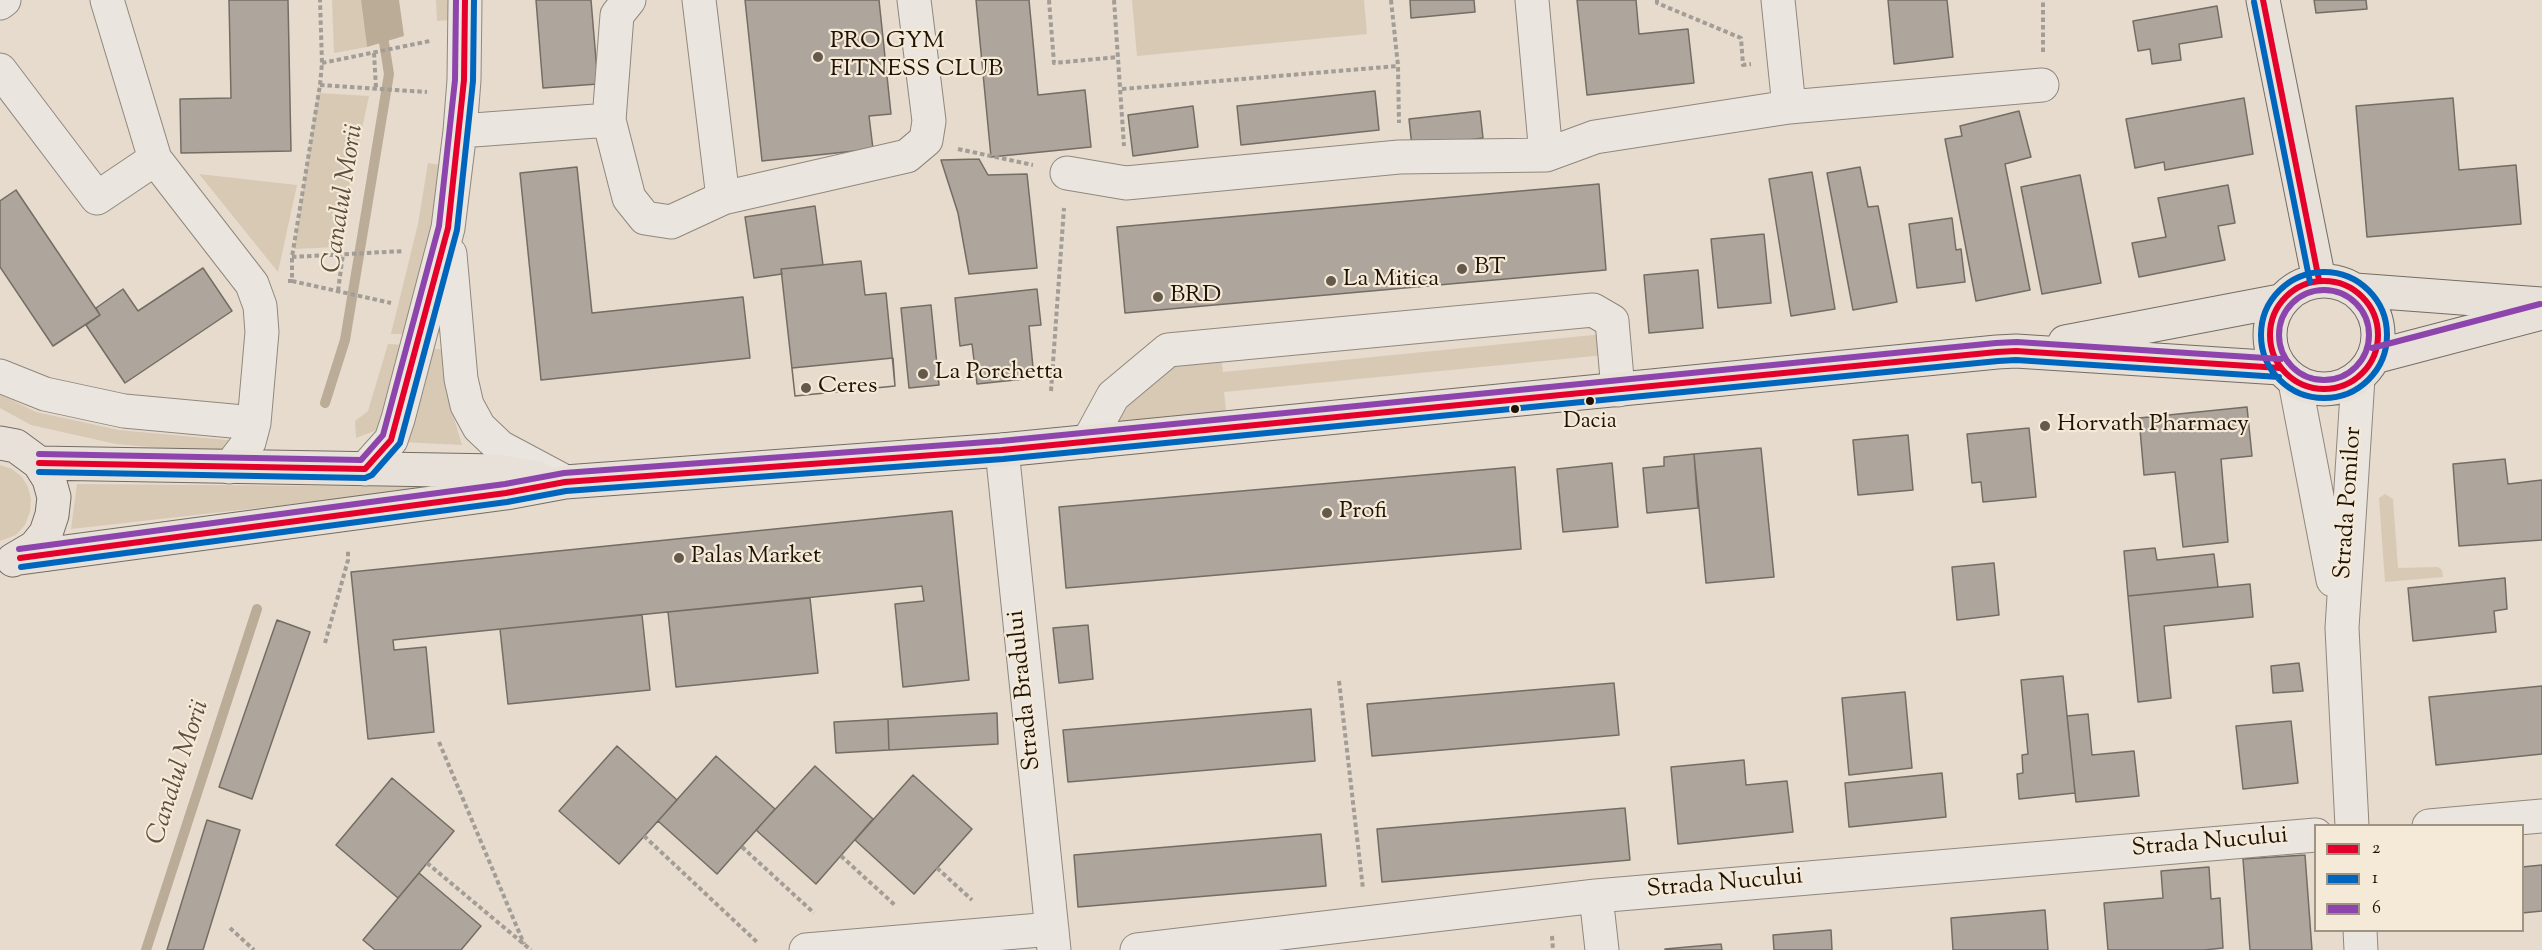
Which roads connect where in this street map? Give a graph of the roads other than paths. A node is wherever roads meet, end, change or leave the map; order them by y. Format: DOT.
graph roads {
  1 [pos="4,0"];
  2 [pos="107,0"];
  3 [pos="465,0"];
  4 [pos="628,0"];
  5 [pos="699,0"];
  6 [pos="914,0"];
  7 [pos="1532,0"];
  8 [pos="1778,0"];
  9 [pos="2263,0"];
  10 [pos="0,3"];
  11 [pos="0,70"];
  12 [pos="2043,86"];
  13 [pos="1789,107"];
  14 [pos="609,120"];
  15 [pos="460,130"];
  16 [pos="1546,155"];
  17 [pos="155,159"];
  18 [pos="1067,173"];
  19 [pos="723,198"];
  20 [pos="448,228"];
  21 [pos="2319,280"];
  22 [pos="2355,290"];
  23 [pos="2280,301"];
  24 [pos="2542,303"];
  25 [pos="2542,313"];
  26 [pos="2016,351"];
  27 [pos="2366,367"];
  28 [pos="2287,375"];
  29 [pos="0,376"];
  30 [pos="1618,390"];
  31 [pos="254,423"];
  32 [pos="1,442"];
  33 [pos="1088,442"];
  34 [pos="1002,450"];
  35 [pos="39,463"];
  36 [pos="230,467"];
  37 [pos="365,469"];
  38 [pos="565,482"];
  39 [pos="10,561"];
  40 [pos="2342,628"];
  41 [pos="2542,816"];
  42 [pos="2352,824"];
  43 [pos="2442,824"];
  44 [pos="2314,836"];
  45 [pos="1596,896"];
  46 [pos="2360,932"];
  47 [pos="1053,939"];
  48 [pos="806,950"];
  49 [pos="1137,950"];
  50 [pos="1602,950"];
  51 [pos="2361,950"];
  1 -- 10 [label="street"];
  2 -- 17 [label="street"];
  3 -- 15 [label="street"];
  4 -- 14 [label="street"];
  5 -- 19 [label="street"];
  6 -- 19 [label="street"];
  7 -- 16 [label="street"];
  8 -- 13 [label="street"];
  9 -- 21 [label="main road"];
  11 -- 17 [label="street"];
  12 -- 13 [label="street"];
  13 -- 16 [label="street"];
  14 -- 15 [label="street"];
  14 -- 19 [label="street"];
  15 -- 20 [label="street"];
  16 -- 18 [label="street"];
  17 -- 31 [label="street"];
  20 -- 37 [label="street"];
  20 -- 38 [label="street"];
  21 -- 22 [label="main road"];
  21 -- 23 [label="main road"];
  22 -- 24 [label="main road"];
  22 -- 27 [label="main road"];
  23 -- 26 [label="main road"];
  23 -- 28 [label="main road"];
  25 -- 27 [label="main road"];
  26 -- 28 [label="main road"];
  26 -- 30 [label="main road"];
  27 -- 28 [label="main road"];
  27 -- 40 [label="street, Strada Pomilor"];
  28 -- 40 [label="street, Strada Pomilor"];
  29 -- 31 [label="street"];
  30 -- 33 [label="main road"];
  30 -- 33 [label="street"];
  31 -- 36 [label="street"];
  32 -- 35 [label="main road"];
  33 -- 34 [label="main road"];
  34 -- 38 [label="main road"];
  34 -- 47 [label="street, Strada Bradului"];
  35 -- 36 [label="main road"];
  35 -- 39 [label="main road"];
  36 -- 37 [label="main road"];
  37 -- 38 [label="main road"];
  38 -- 39 [label="main road"];
  40 -- 42 [label="street, Strada Pomilor"];
  41 -- 43 [label="street"];
  44 -- 45 [label="street, Strada Nucului"];
  45 -- 49 [label="street, Strada Nucului"];
  45 -- 50 [label="street"];
  46 -- 51 [label="street"];
  47 -- 48 [label="street, Strada Bradului"];
}
